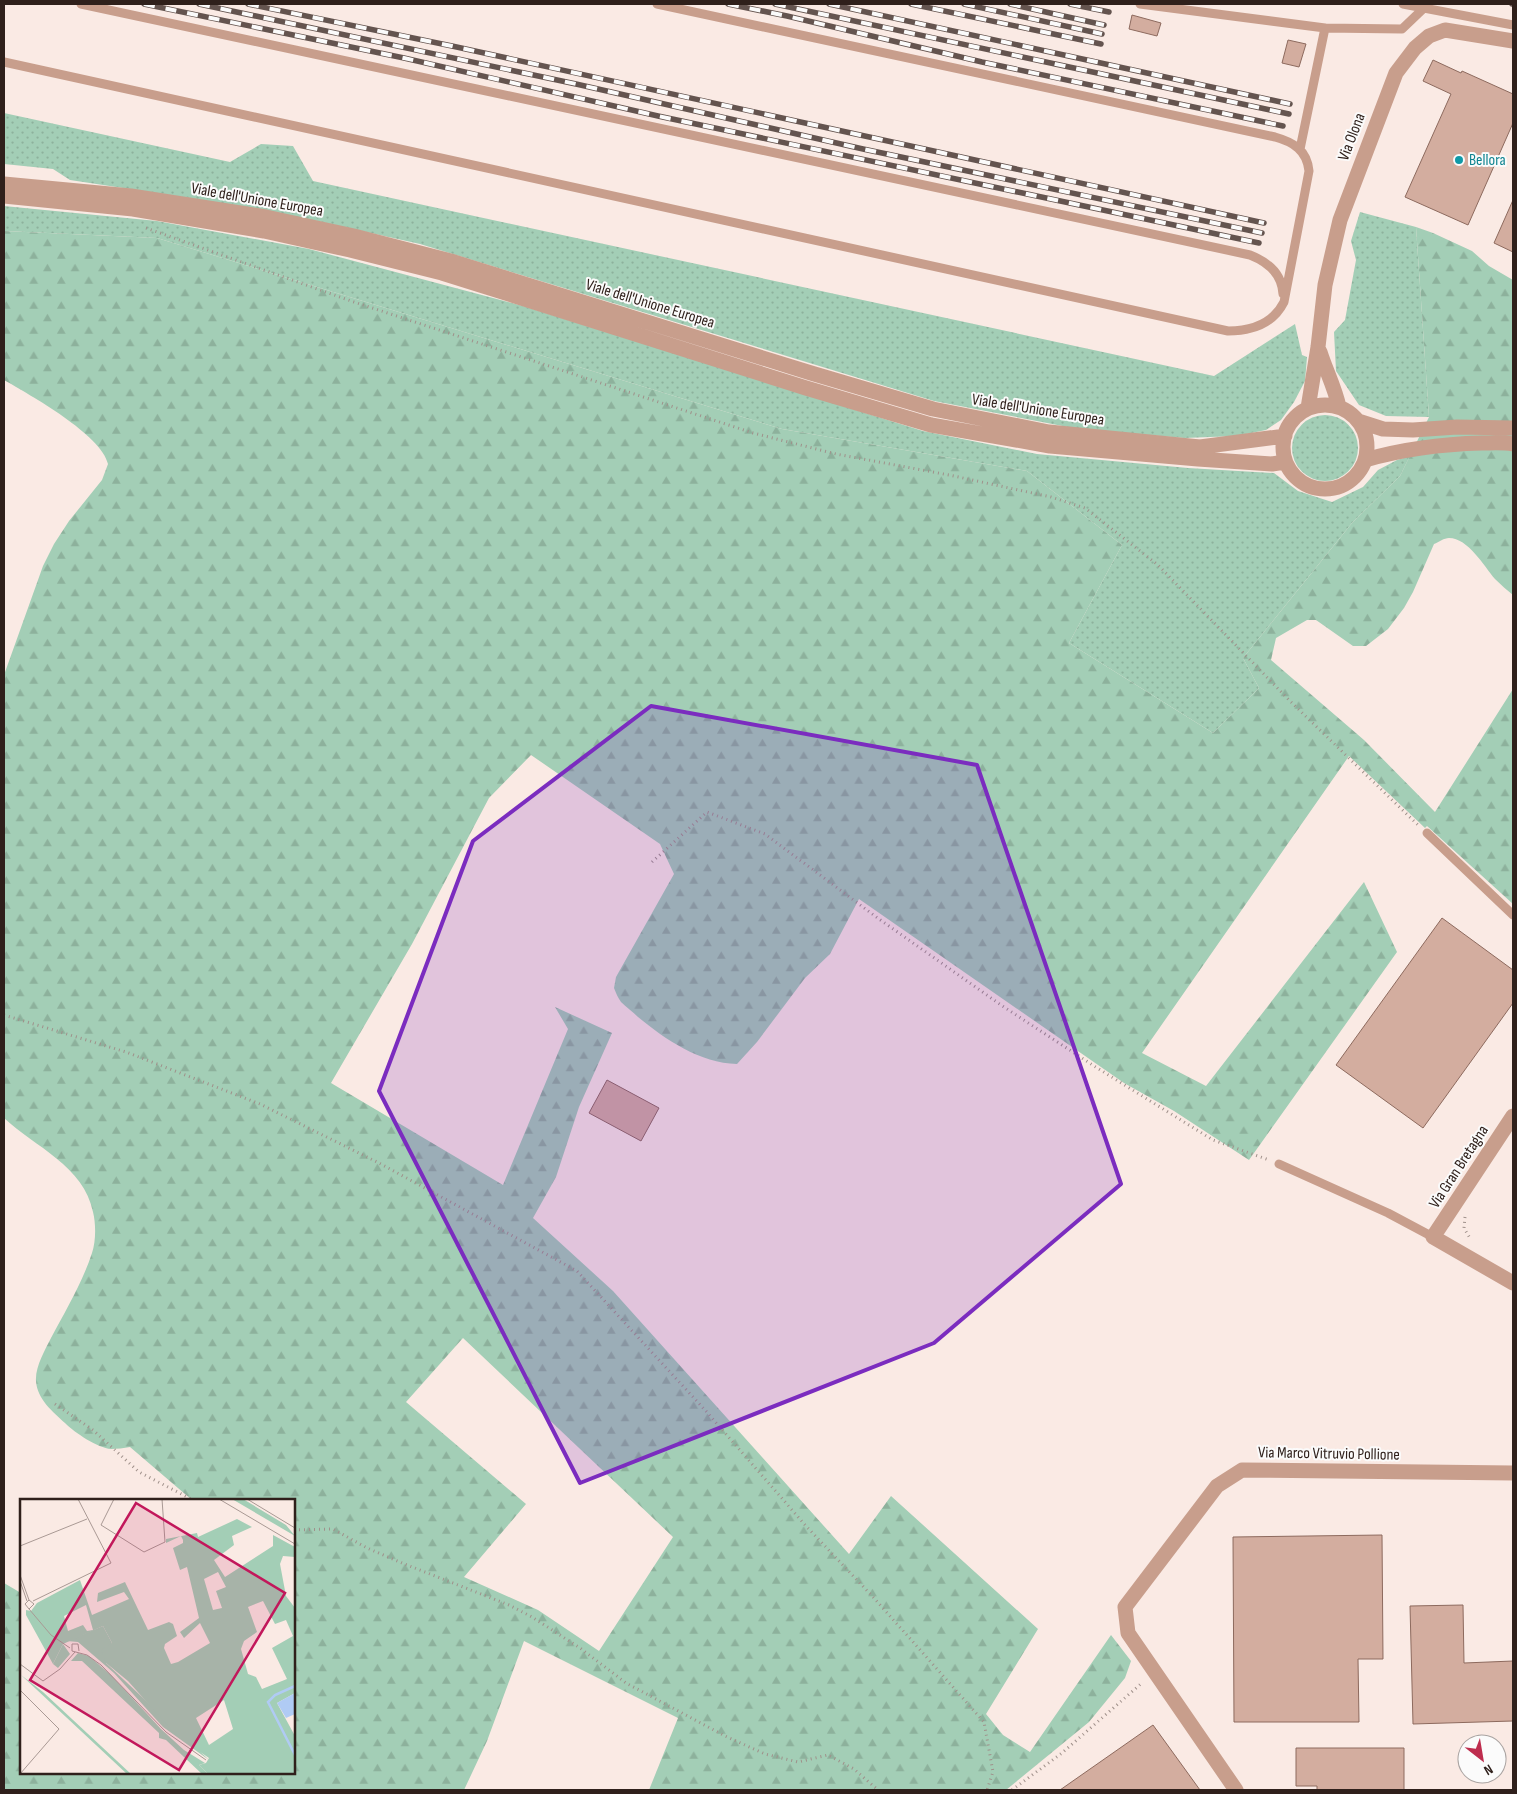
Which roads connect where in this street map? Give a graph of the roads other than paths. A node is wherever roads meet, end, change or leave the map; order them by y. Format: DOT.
graph roads {
  1 [pos="81,4"];
  2 [pos="657,4"];
  3 [pos="1140,4"];
  4 [pos="1403,4"];
  5 [pos="1424,8"];
  6 [pos="1513,25"];
  7 [pos="1325,28"];
  8 [pos="1513,42"];
  9 [pos="4,62"];
  10 [pos="1300,148"];
  11 [pos="4,184"];
  12 [pos="4,196"];
  13 [pos="1284,302"];
  14 [pos="1318,348"];
  15 [pos="1339,407"];
  16 [pos="1308,408"];
  17 [pos="1358,421"];
  18 [pos="1513,428"];
  19 [pos="1285,436"];
  20 [pos="1513,444"];
  21 [pos="1365,460"];
  22 [pos="1285,462"];
  23 [pos="1427,833"];
  24 [pos="1513,915"];
  25 [pos="1513,1116"];
  26 [pos="1279,1164"];
  27 [pos="1433,1237"];
  28 [pos="1513,1283"];
  29 [pos="1513,1473"];
  30 [pos="1236,1790"];
  1 -- 13 [label="lane"];
  2 -- 10 [label="lane"];
  3 -- 7 [label="lane"];
  4 -- 5 [label="lane"];
  5 -- 6 [label="lane"];
  5 -- 7 [label="lane"];
  7 -- 10 [label="lane"];
  8 -- 14 [label="street, Via Olona"];
  9 -- 13 [label="lane"];
  10 -- 13 [label="lane"];
  11 -- 19 [label="street, Viale dell'Unione Europea"];
  12 -- 22 [label="street, Viale dell'Unione Europea"];
  14 -- 15 [label="street, Via Olona"];
  14 -- 16 [label="street, Via Olona"];
  15 -- 16 [label="street"];
  15 -- 17 [label="street"];
  16 -- 19 [label="street"];
  17 -- 18 [label="street"];
  17 -- 21 [label="street"];
  19 -- 22 [label="street"];
  20 -- 21 [label="street"];
  21 -- 22 [label="street"];
  23 -- 24 [label="lane"];
  25 -- 27 [label="street, Via Gran Bretagna"];
  26 -- 27 [label="lane"];
  27 -- 28 [label="street"];
  29 -- 30 [label="street, Via Marco Vitruvio Pollione"];
}
